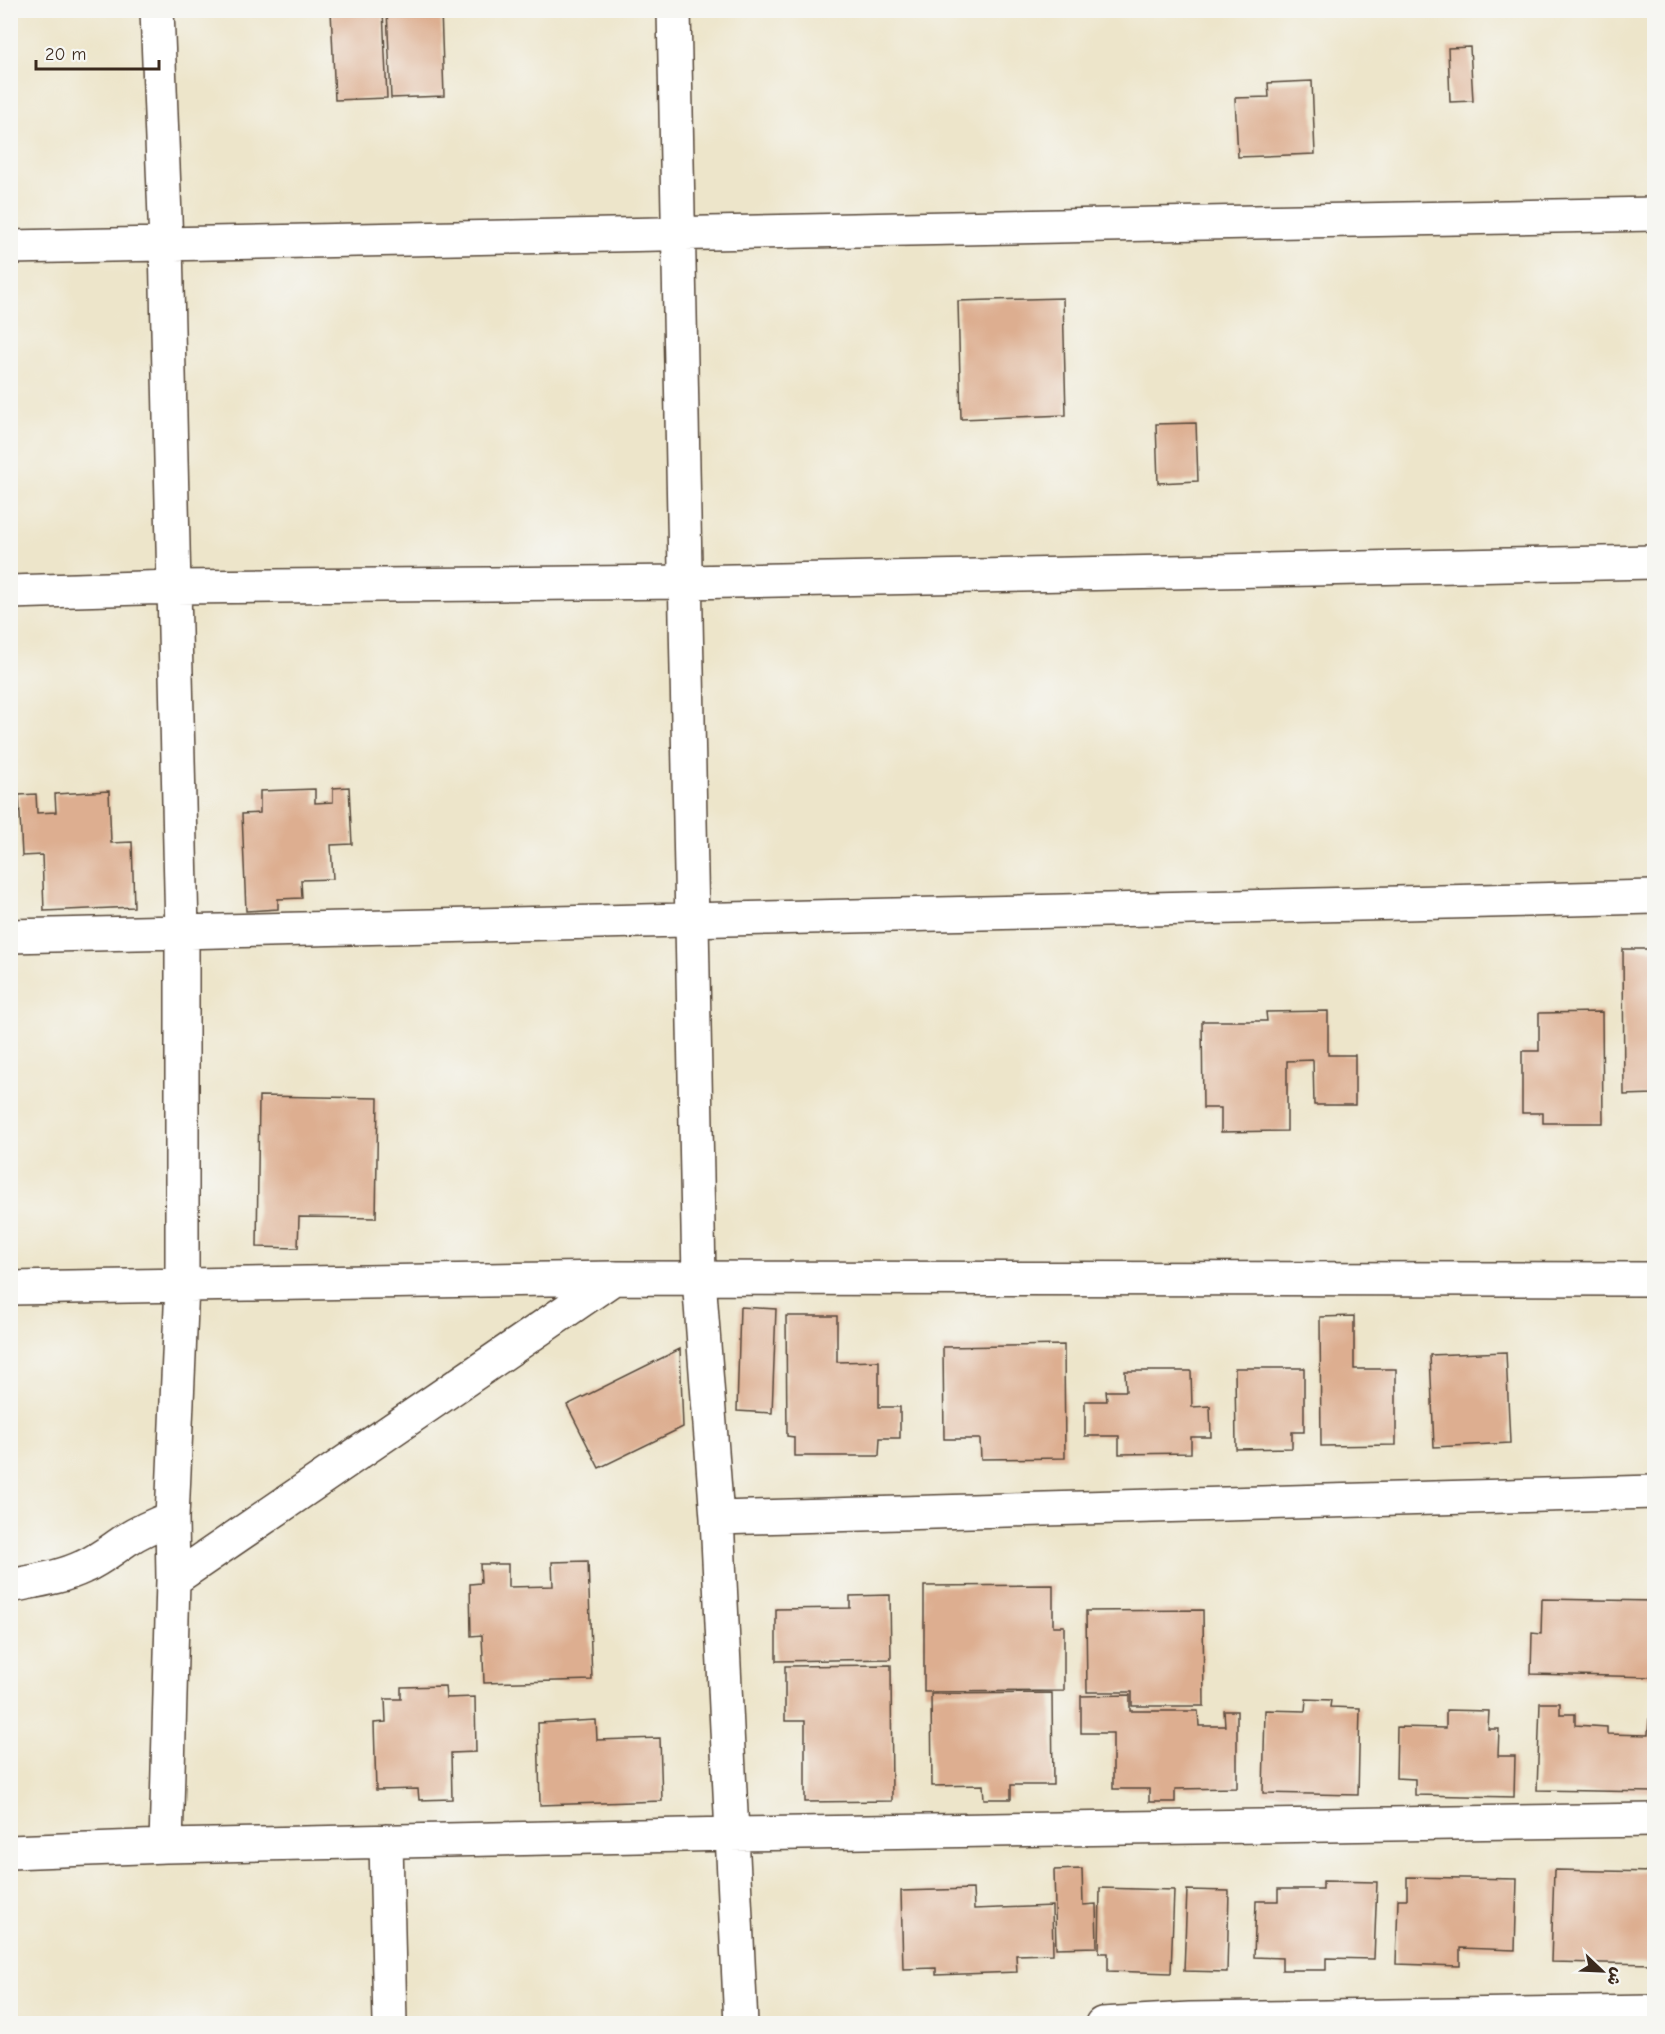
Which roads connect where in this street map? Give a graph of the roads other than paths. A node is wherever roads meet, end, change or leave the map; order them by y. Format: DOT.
graph roads {
  1 [pos="158,10"];
  2 [pos="675,10"];
  3 [pos="1654,214"];
  4 [pos="679,233"];
  5 [pos="166,244"];
  6 [pos="10,247"];
  7 [pos="1654,562"];
  8 [pos="686,582"];
  9 [pos="174,587"];
  10 [pos="10,592"];
  11 [pos="1654,897"];
  12 [pos="692,920"];
  13 [pos="182,932"];
  14 [pos="10,936"];
  15 [pos="614,1278"];
  16 [pos="699,1278"];
  17 [pos="1654,1279"];
  18 [pos="182,1285"];
  19 [pos="10,1288"];
  20 [pos="1654,1492"];
  21 [pos="172,1518"];
  22 [pos="717,1518"];
  23 [pos="173,1580"];
  24 [pos="10,1586"];
  25 [pos="1654,1820"];
  26 [pos="731,1834"];
  27 [pos="386,1841"];
  28 [pos="166,1846"];
  29 [pos="10,1852"];
  30 [pos="1654,2012"];
  31 [pos="1190,2021"];
  32 [pos="390,2024"];
  33 [pos="741,2024"];
  34 [pos="1102,2024"];
  1 -- 5 [label="street"];
  2 -- 4 [label="street"];
  3 -- 4 [label="street"];
  4 -- 5 [label="street"];
  4 -- 8 [label="street"];
  5 -- 6 [label="street"];
  5 -- 9 [label="street"];
  7 -- 8 [label="street"];
  8 -- 9 [label="street"];
  8 -- 12 [label="street"];
  9 -- 10 [label="street"];
  9 -- 13 [label="street"];
  11 -- 12 [label="street"];
  12 -- 13 [label="street"];
  12 -- 16 [label="street"];
  13 -- 14 [label="street"];
  13 -- 18 [label="street"];
  15 -- 16 [label="street"];
  15 -- 18 [label="street"];
  15 -- 23 [label="street"];
  16 -- 17 [label="street"];
  16 -- 22 [label="street"];
  18 -- 19 [label="street"];
  18 -- 21 [label="street"];
  20 -- 22 [label="street"];
  21 -- 23 [label="street"];
  21 -- 24 [label="street"];
  22 -- 26 [label="street"];
  23 -- 28 [label="street"];
  25 -- 26 [label="street"];
  26 -- 27 [label="street"];
  26 -- 33 [label="street"];
  27 -- 28 [label="street"];
  27 -- 32 [label="street"];
  28 -- 29 [label="street"];
  30 -- 31 [label="street"];
  31 -- 34 [label="street"];
}
